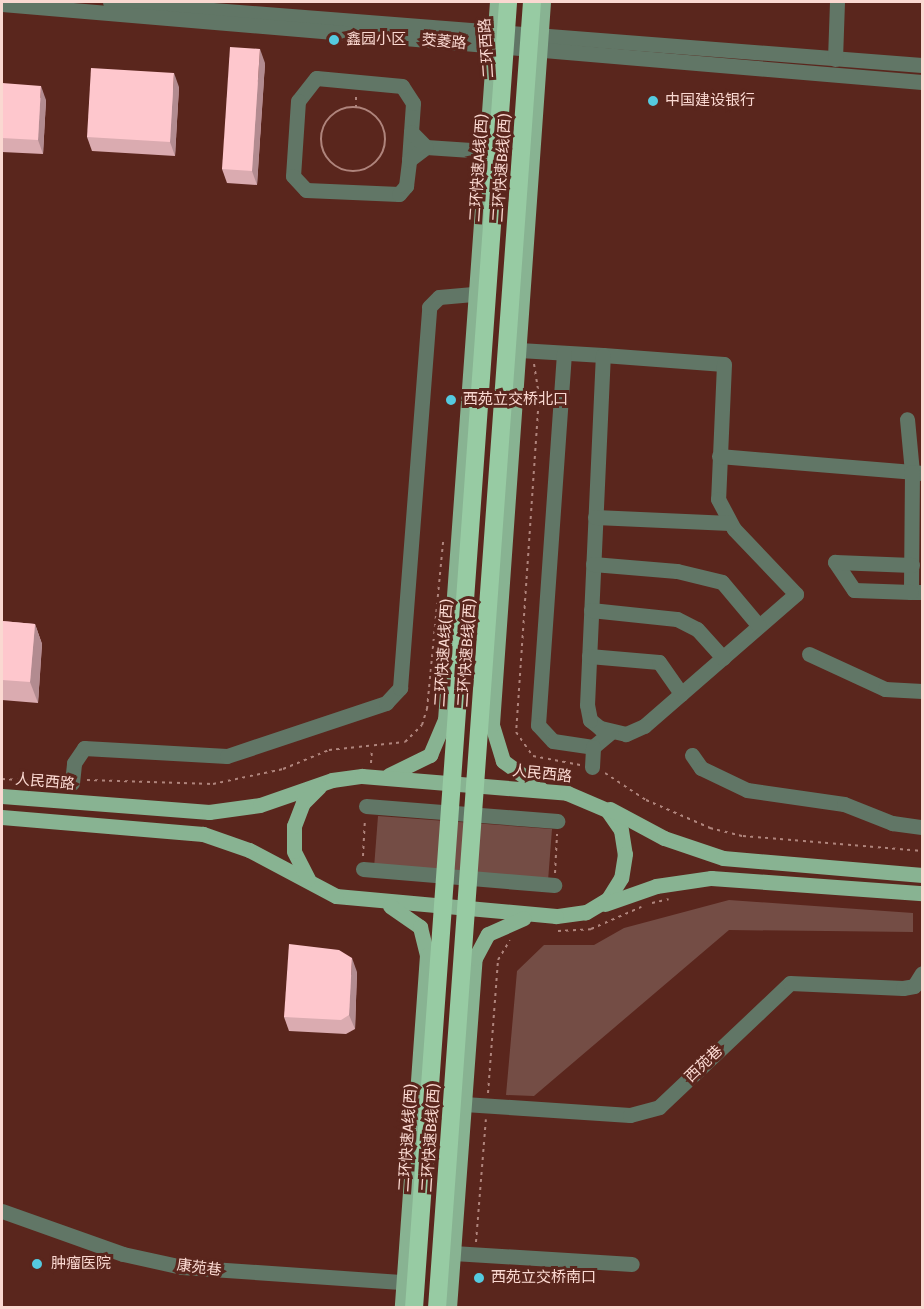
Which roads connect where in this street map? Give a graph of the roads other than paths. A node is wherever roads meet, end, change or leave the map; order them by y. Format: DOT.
graph roads {
  1 [pos="110,2"];
  2 [pos="291,2"];
  3 [pos="489,2"];
  4 [pos="499,2"];
  5 [pos="508,2"];
  6 [pos="532,2"];
  7 [pos="542,2"];
  8 [pos="837,2"];
  9 [pos="2,4"];
  10 [pos="289,17"];
  11 [pos="500,41"];
  12 [pos="535,43"];
  13 [pos="835,59"];
  14 [pos="922,65"];
  15 [pos="922,82"];
  16 [pos="411,132"];
  17 [pos="426,147"];
  18 [pos="486,151"];
  19 [pos="409,160"];
  20 [pos="476,294"];
  21 [pos="525,351"];
  22 [pos="564,353"];
  23 [pos="603,354"];
  24 [pos="907,419"];
  25 [pos="719,456"];
  26 [pos="917,472"];
  27 [pos="595,517"];
  28 [pos="730,523"];
  29 [pos="593,564"];
  30 [pos="912,565"];
  31 [pos="917,592"];
  32 [pos="591,610"];
  33 [pos="453,615"];
  34 [pos="499,619"];
  35 [pos="759,626"];
  36 [pos="809,654"];
  37 [pos="589,656"];
  38 [pos="723,658"];
  39 [pos="922,692"];
  40 [pos="681,694"];
  41 [pos="611,732"];
  42 [pos="593,747"];
  43 [pos="692,755"];
  44 [pos="592,767"];
  45 [pos="366,772"];
  46 [pos="332,780"];
  47 [pos="72,783"];
  48 [pos="564,787"];
  49 [pos="2,796"];
  50 [pos="596,802"];
  51 [pos="366,806"];
  52 [pos="2,816"];
  53 [pos="557,821"];
  54 [pos="922,827"];
  55 [pos="363,869"];
  56 [pos="922,875"];
  57 [pos="554,885"];
  58 [pos="322,890"];
  59 [pos="922,893"];
  60 [pos="351,899"];
  61 [pos="586,912"];
  62 [pos="556,923"];
  63 [pos="922,973"];
  64 [pos="423,1022"];
  65 [pos="470,1026"];
  66 [pos="464,1104"];
  67 [pos="2,1211"];
  68 [pos="453,1253"];
  69 [pos="633,1264"];
  70 [pos="404,1282"];
  71 [pos="402,1308"];
  72 [pos="414,1308"];
  73 [pos="437,1308"];
  74 [pos="449,1308"];
  1 -- 10 [label="street, 茭菱路"];
  2 -- 10 [label="street"];
  3 -- 11 [label="street"];
  4 -- 11 [label="main road"];
  5 -- 72 [label="highway, 二环快速A线(西), bridge"];
  6 -- 73 [label="highway, 二环快速B线(西), bridge"];
  7 -- 12 [label="main road"];
  8 -- 13 [label="street"];
  9 -- 11 [label="street, 茭菱路"];
  10 -- 11 [label="street, 茭菱路"];
  11 -- 12 [label="street, 茭菱路"];
  11 -- 12 [label="main road, 二环西路"];
  11 -- 18 [label="main road"];
  12 -- 13 [label="street, 茭菱路"];
  12 -- 15 [label="street, 茭菱路"];
  12 -- 21 [label="main road"];
  13 -- 14 [label="street, 茭菱路"];
  16 -- 17 [label="street"];
  16 -- 19 [label="street"];
  16 -- 19 [label="street"];
  17 -- 18 [label="street"];
  17 -- 19 [label="street"];
  18 -- 20 [label="main road"];
  20 -- 33 [label="main road"];
  20 -- 47 [label="street"];
  21 -- 22 [label="street"];
  21 -- 34 [label="main road"];
  22 -- 23 [label="street"];
  22 -- 42 [label="street"];
  23 -- 25 [label="street"];
  23 -- 27 [label="street"];
  24 -- 26 [label="street"];
  25 -- 26 [label="street"];
  25 -- 28 [label="street"];
  26 -- 30 [label="street"];
  27 -- 28 [label="street"];
  27 -- 29 [label="street"];
  28 -- 35 [label="street"];
  29 -- 32 [label="street"];
  29 -- 35 [label="street"];
  30 -- 31 [label="street"];
  30 -- 31 [label="street"];
  32 -- 37 [label="street"];
  32 -- 38 [label="street"];
  33 -- 34 [label="main road"];
  33 -- 45 [label="main road"];
  34 -- 48 [label="main road"];
  35 -- 38 [label="street"];
  36 -- 39 [label="street"];
  37 -- 40 [label="street"];
  37 -- 41 [label="street"];
  38 -- 40 [label="street"];
  40 -- 41 [label="street"];
  41 -- 42 [label="street"];
  42 -- 44 [label="street"];
  43 -- 54 [label="street"];
  45 -- 46 [label="main road, 人民西路"];
  45 -- 48 [label="main road, 人民西路"];
  46 -- 49 [label="main road, 人民西路"];
  46 -- 58 [label="main road"];
  48 -- 50 [label="main road, 人民西路"];
  50 -- 56 [label="main road"];
  50 -- 61 [label="main road, 人民西路"];
  51 -- 53 [label="street"];
  52 -- 58 [label="main road"];
  55 -- 57 [label="street"];
  58 -- 60 [label="main road"];
  59 -- 61 [label="main road"];
  60 -- 62 [label="main road"];
  60 -- 64 [label="main road"];
  61 -- 62 [label="main road"];
  62 -- 65 [label="main road"];
  63 -- 66 [label="street, 西苑巷"];
  64 -- 65 [label="main road"];
  64 -- 70 [label="main road"];
  65 -- 66 [label="main road"];
  66 -- 68 [label="main road"];
  67 -- 70 [label="street, 康苑巷"];
  68 -- 69 [label="street"];
  68 -- 74 [label="main road"];
  70 -- 71 [label="main road"];
}
